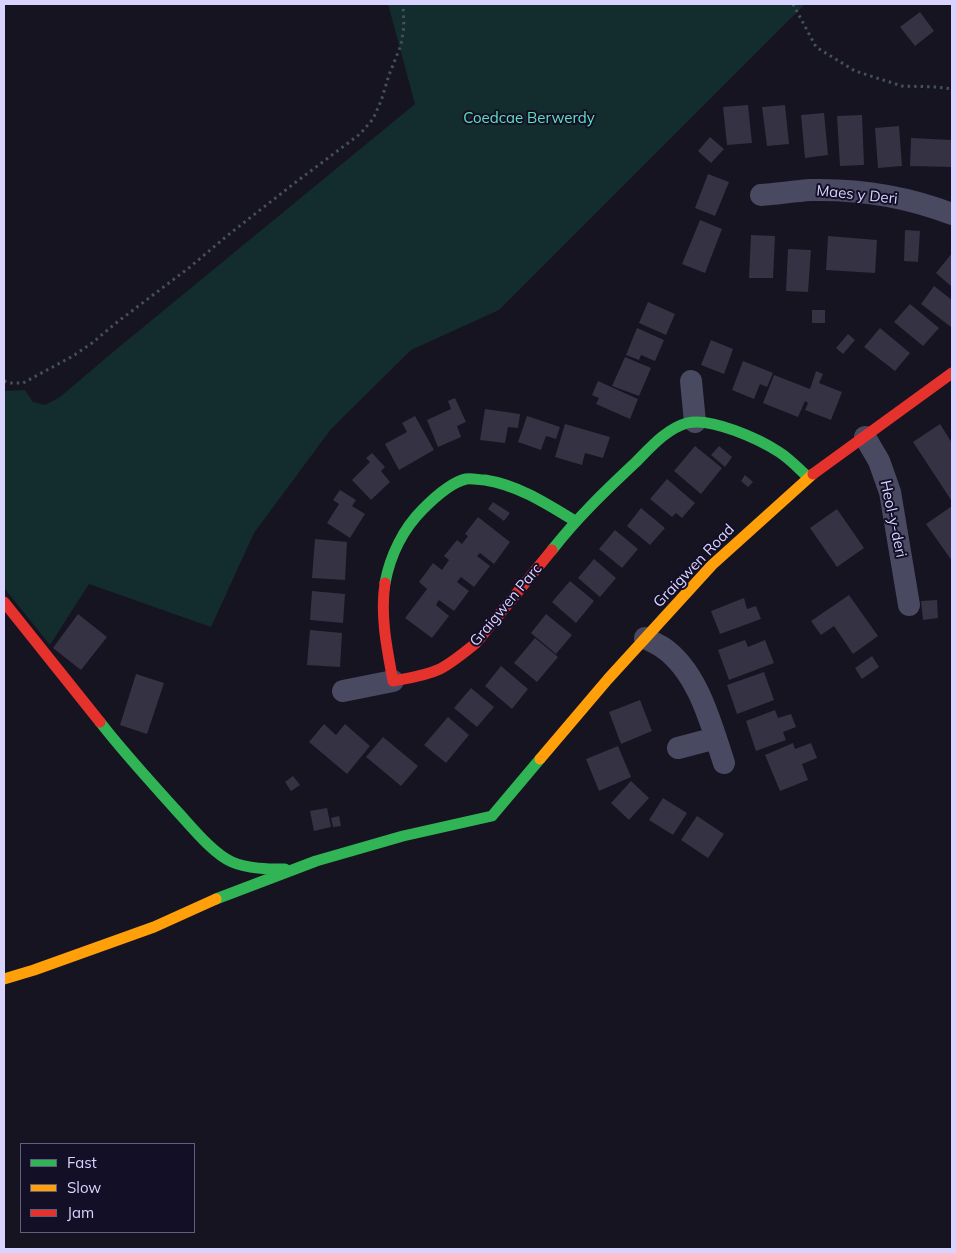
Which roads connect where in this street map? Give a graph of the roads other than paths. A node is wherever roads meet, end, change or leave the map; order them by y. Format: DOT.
graph roads {
  1 [pos="761,195"];
  2 [pos="952,214"];
  3 [pos="952,373"];
  4 [pos="691,381"];
  5 [pos="695,422"];
  6 [pos="865,437"];
  7 [pos="808,477"];
  8 [pos="576,521"];
  9 [pos="4,602"];
  10 [pos="909,605"];
  11 [pos="645,638"];
  12 [pos="393,682"];
  13 [pos="343,691"];
  14 [pos="716,738"];
  15 [pos="678,748"];
  16 [pos="724,763"];
  17 [pos="229,862"];
  18 [pos="292,869"];
  19 [pos="228,894"];
  20 [pos="4,979"];
  1 -- 2 [label="street, Maes y Deri"];
  3 -- 6 [label="street, Graigwen Road"];
  4 -- 5 [label="street"];
  5 -- 7 [label="street, Graigwen Parc"];
  5 -- 8 [label="street, Graigwen Parc"];
  6 -- 7 [label="street, Graigwen Road"];
  6 -- 10 [label="street, Heol-y-deri"];
  7 -- 11 [label="street, Graigwen Road"];
  8 -- 12 [label="street, Graigwen Parc"];
  8 -- 12 [label="street"];
  9 -- 17 [label="street"];
  11 -- 14 [label="street"];
  11 -- 18 [label="street, Graigwen Road"];
  12 -- 13 [label="street"];
  14 -- 15 [label="street"];
  14 -- 16 [label="street"];
  17 -- 18 [label="street"];
  17 -- 19 [label="street"];
  18 -- 19 [label="street"];
  19 -- 20 [label="street"];
}
